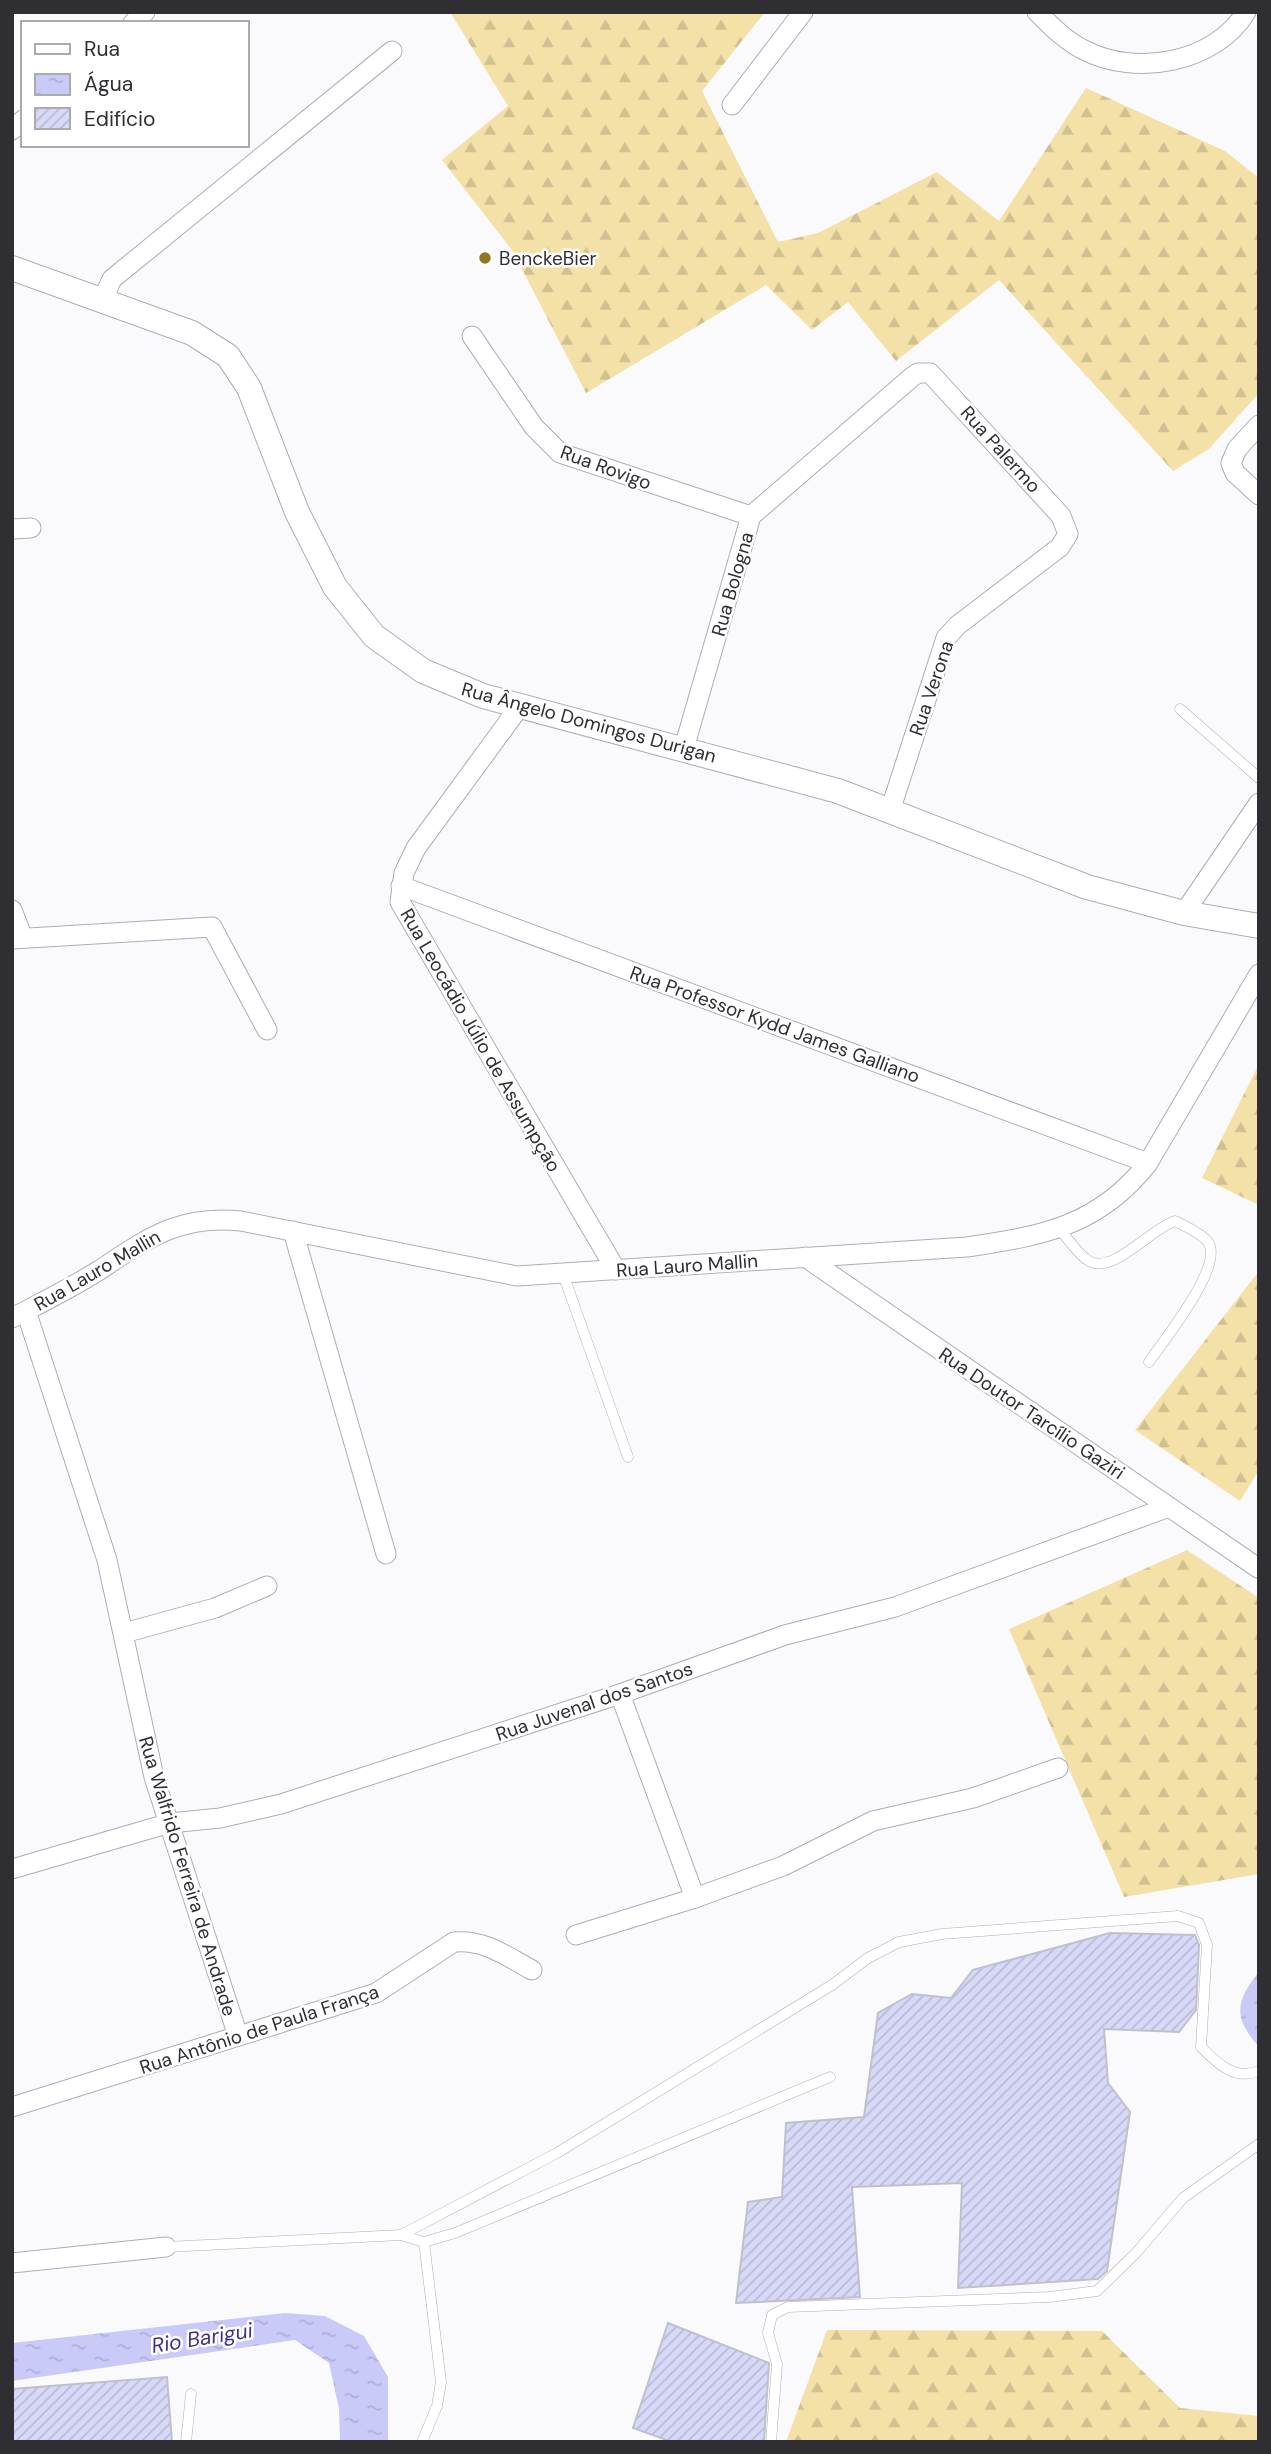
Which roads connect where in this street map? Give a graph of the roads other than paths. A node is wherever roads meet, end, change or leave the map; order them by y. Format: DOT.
graph roads {
  1 [pos="803,12"];
  2 [pos="1037,12"];
  3 [pos="1247,12"];
  4 [pos="392,51"];
  5 [pos="732,105"];
  6 [pos="12,268"];
  7 [pos="103,299"];
  8 [pos="472,336"];
  9 [pos="925,372"];
  10 [pos="1259,425"];
  11 [pos="1259,495"];
  12 [pos="751,516"];
  13 [pos="1068,534"];
  14 [pos="520,706"];
  15 [pos="1180,709"];
  16 [pos="684,748"];
  17 [pos="1259,778"];
  18 [pos="1259,803"];
  19 [pos="890,811"];
  20 [pos="401,886"];
  21 [pos="12,910"];
  22 [pos="1184,913"];
  23 [pos="1259,926"];
  24 [pos="18,939"];
  25 [pos="1259,974"];
  26 [pos="267,1030"];
  27 [pos="1148,1163"];
  28 [pos="1059,1229"];
  29 [pos="293,1231"];
  30 [pos="805,1257"];
  31 [pos="616,1270"];
  32 [pos="563,1274"];
  33 [pos="19,1314"];
  34 [pos="1149,1362"];
  35 [pos="628,1457"];
  36 [pos="1169,1507"];
  37 [pos="386,1554"];
  38 [pos="1258,1568"];
  39 [pos="267,1586"];
  40 [pos="124,1633"];
  41 [pos="620,1694"];
  42 [pos="1058,1768"];
  43 [pos="170,1823"];
  44 [pos="12,1869"];
  45 [pos="695,1898"];
  46 [pos="576,1934"];
  47 [pos="531,1970"];
  48 [pos="238,2036"];
  49 [pos="1259,2071"];
  50 [pos="830,2077"];
  51 [pos="12,2106"];
  52 [pos="1259,2144"];
  53 [pos="401,2235"];
  54 [pos="424,2242"];
  55 [pos="166,2247"];
  56 [pos="12,2263"];
  57 [pos="191,2395"];
  58 [pos="186,2442"];
  59 [pos="422,2442"];
  60 [pos="771,2442"];
  1 -- 5 [label="street"];
  2 -- 3 [label="street"];
  4 -- 7 [label="street"];
  6 -- 7 [label="street, Rua Ângelo Domingos Durigan"];
  7 -- 14 [label="street, Rua Ângelo Domingos Durigan"];
  8 -- 12 [label="street, Rua Rovigo"];
  9 -- 12 [label="street, Rua Bologna"];
  9 -- 13 [label="street, Rua Palermo"];
  10 -- 11 [label="street"];
  12 -- 16 [label="street, Rua Bologna"];
  13 -- 19 [label="street, Rua Verona"];
  14 -- 16 [label="street, Rua Ângelo Domingos Durigan"];
  14 -- 20 [label="street, Rua Leocádio Júlio de Assumpção"];
  15 -- 17 [label="lane"];
  16 -- 19 [label="street, Rua Ângelo Domingos Durigan"];
  18 -- 22 [label="street"];
  19 -- 22 [label="street, Rua Ângelo Domingos Durigan"];
  20 -- 27 [label="street, Rua Professor Kydd James Galliano"];
  20 -- 31 [label="street, Rua Leocádio Júlio de Assumpção"];
  21 -- 24 [label="street"];
  22 -- 23 [label="street, Rua Ângelo Domingos Durigan"];
  24 -- 26 [label="street"];
  25 -- 27 [label="street, Rua Lauro Mallin"];
  27 -- 28 [label="street, Rua Lauro Mallin"];
  28 -- 30 [label="street, Rua Lauro Mallin"];
  28 -- 34 [label="lane"];
  29 -- 32 [label="street, Rua Lauro Mallin"];
  29 -- 33 [label="street, Rua Lauro Mallin"];
  29 -- 37 [label="street"];
  30 -- 31 [label="street, Rua Lauro Mallin"];
  30 -- 36 [label="street, Rua Doutor Tarcílio Gaziri"];
  31 -- 32 [label="street, Rua Lauro Mallin"];
  32 -- 35 [label="lane"];
  33 -- 40 [label="street, Rua Walfrido Ferreira de Andrade"];
  36 -- 38 [label="street, Rua Doutor Tarcílio Gaziri"];
  36 -- 41 [label="street, Rua Juvenal dos Santos"];
  39 -- 40 [label="street"];
  40 -- 43 [label="street, Rua Walfrido Ferreira de Andrade"];
  41 -- 43 [label="street, Rua Juvenal dos Santos"];
  41 -- 45 [label="street"];
  42 -- 45 [label="street"];
  43 -- 44 [label="street, Rua Juvenal dos Santos"];
  43 -- 48 [label="street, Rua Walfrido Ferreira de Andrade"];
  45 -- 46 [label="street"];
  47 -- 48 [label="street, Rua Antônio de Paula França"];
  48 -- 51 [label="street, Rua Antônio de Paula França"];
  49 -- 53 [label="lane"];
  50 -- 54 [label="lane"];
  52 -- 60 [label="lane"];
  53 -- 54 [label="lane"];
  53 -- 55 [label="lane"];
  54 -- 59 [label="lane"];
  55 -- 56 [label="street"];
  57 -- 58 [label="lane"];
}
